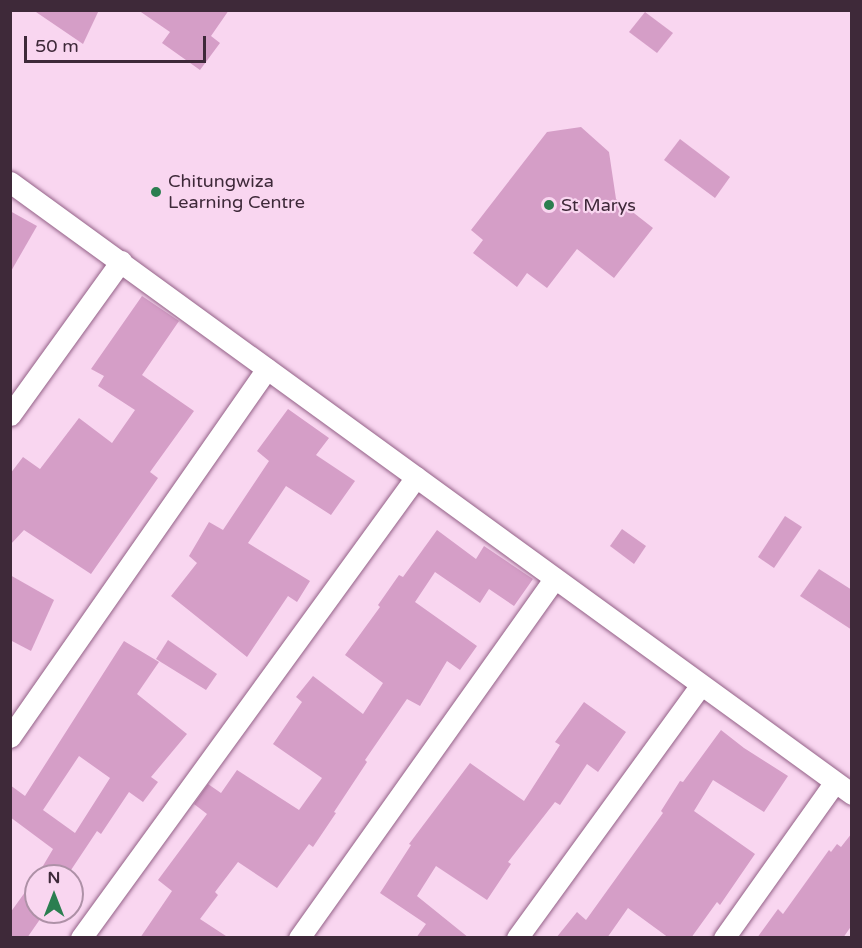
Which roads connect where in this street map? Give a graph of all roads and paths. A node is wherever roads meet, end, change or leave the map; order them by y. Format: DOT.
graph roads {
  1 [pos="10,182"];
  2 [pos="121,261"];
  3 [pos="267,369"];
  4 [pos="10,416"];
  5 [pos="416,477"];
  6 [pos="554,579"];
  7 [pos="700,686"];
  8 [pos="10,736"];
  9 [pos="844,788"];
  10 [pos="81,938"];
  11 [pos="299,938"];
  12 [pos="517,938"];
  13 [pos="724,938"];
  1 -- 2 [label="street"];
  2 -- 3 [label="street"];
  2 -- 4 [label="street"];
  3 -- 5 [label="street"];
  3 -- 8 [label="street"];
  5 -- 6 [label="street"];
  5 -- 10 [label="street"];
  6 -- 7 [label="street"];
  6 -- 11 [label="street"];
  7 -- 9 [label="street"];
  7 -- 12 [label="street"];
  9 -- 13 [label="street"];
}
